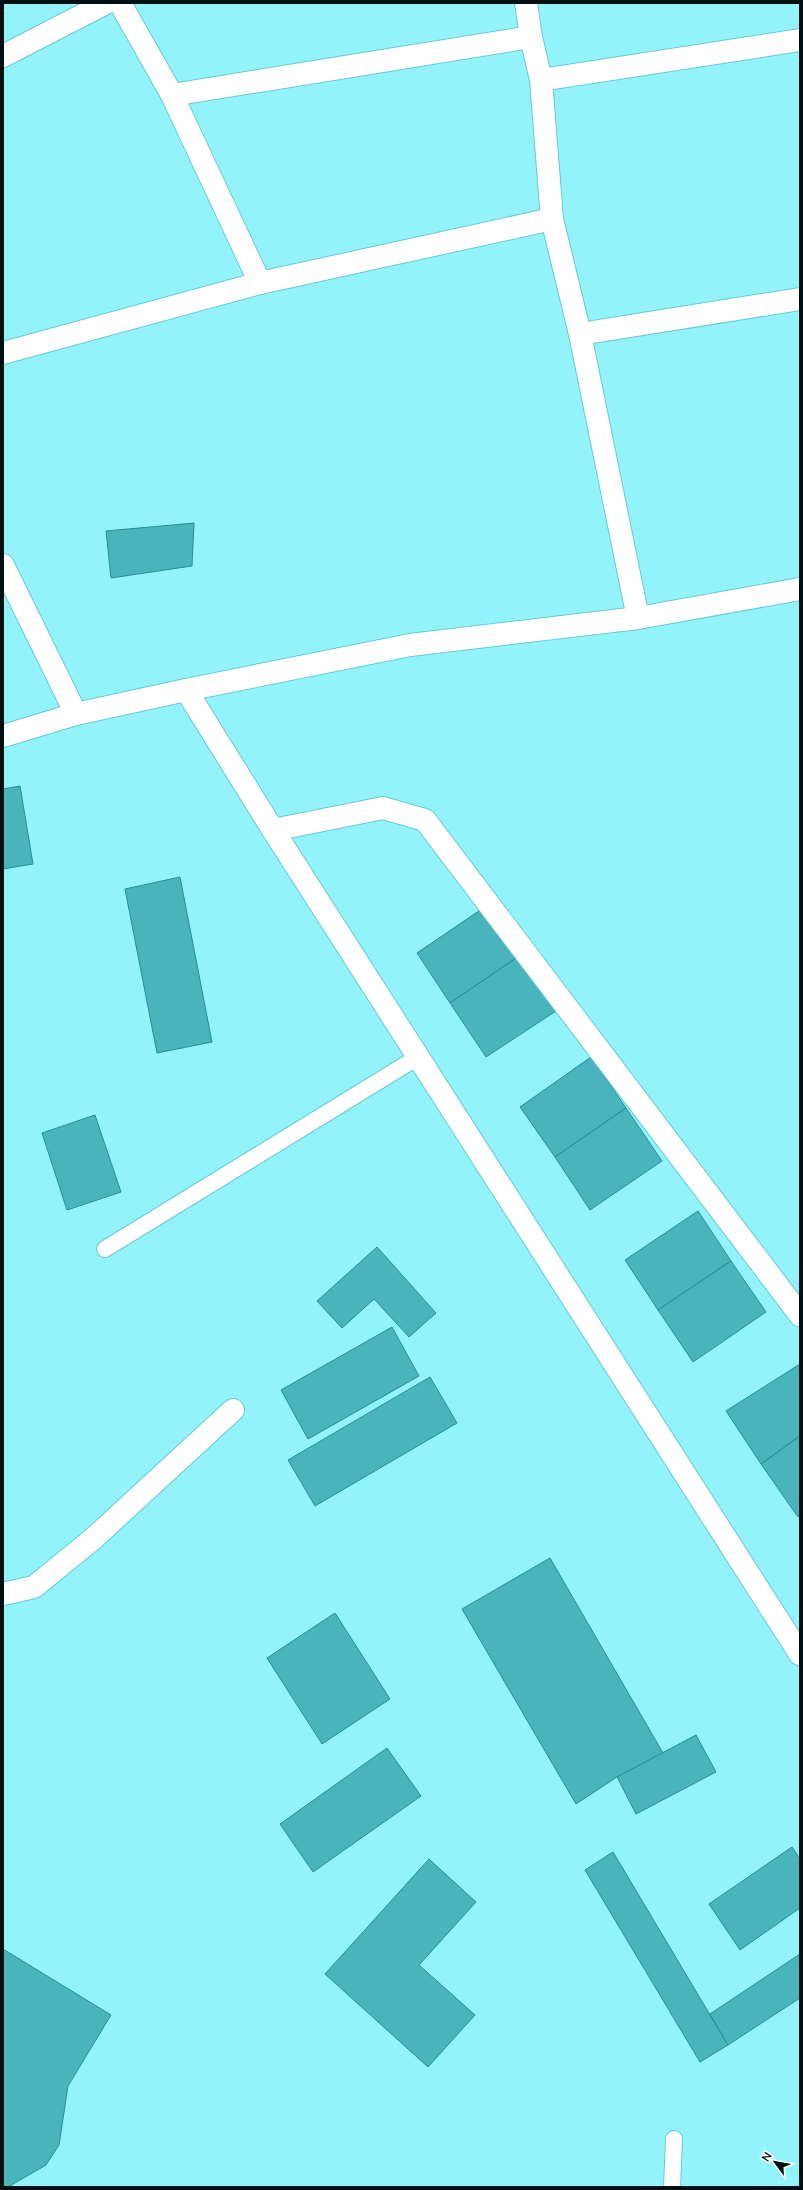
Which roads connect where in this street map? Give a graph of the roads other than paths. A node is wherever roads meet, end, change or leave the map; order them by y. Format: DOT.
graph roads {
  1 [pos="106,3"];
  2 [pos="120,3"];
  3 [pos="526,3"];
  4 [pos="531,36"];
  5 [pos="800,40"];
  6 [pos="3,56"];
  7 [pos="541,80"];
  8 [pos="172,95"];
  9 [pos="552,219"];
  10 [pos="260,283"];
  11 [pos="800,298"];
  12 [pos="580,334"];
  13 [pos="3,353"];
  14 [pos="3,565"];
  15 [pos="800,589"];
  16 [pos="638,618"];
  17 [pos="186,690"];
  18 [pos="76,714"];
  19 [pos="3,736"];
  20 [pos="273,830"];
  21 [pos="418,1057"];
  22 [pos="105,1249"];
  23 [pos="800,1315"];
  24 [pos="233,1410"];
  25 [pos="3,1594"];
  26 [pos="800,1654"];
  27 [pos="674,2139"];
  28 [pos="672,2187"];
  1 -- 6 [label="street"];
  2 -- 8 [label="street"];
  3 -- 4 [label="street"];
  4 -- 7 [label="street"];
  4 -- 8 [label="street"];
  5 -- 7 [label="street"];
  7 -- 9 [label="street"];
  8 -- 10 [label="street"];
  9 -- 10 [label="street"];
  9 -- 12 [label="street"];
  10 -- 13 [label="street"];
  11 -- 12 [label="street"];
  12 -- 16 [label="street"];
  14 -- 18 [label="street"];
  15 -- 16 [label="street"];
  16 -- 17 [label="street"];
  17 -- 18 [label="street"];
  17 -- 20 [label="street"];
  18 -- 19 [label="street"];
  20 -- 21 [label="street"];
  20 -- 23 [label="street"];
  21 -- 22 [label="lane"];
  21 -- 26 [label="street"];
  24 -- 25 [label="street"];
  27 -- 28 [label="lane"];
}
